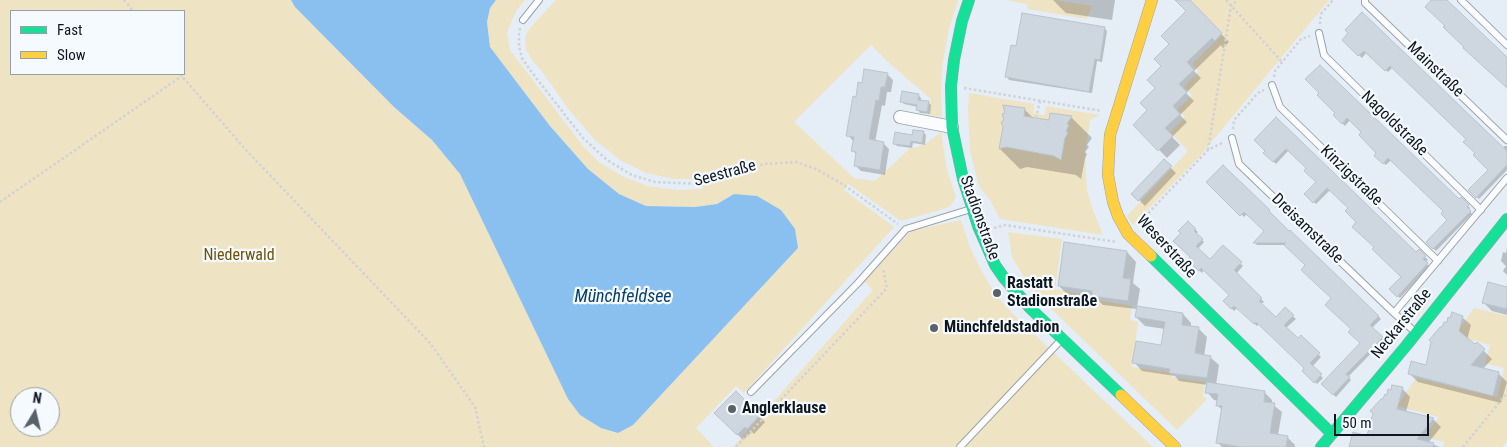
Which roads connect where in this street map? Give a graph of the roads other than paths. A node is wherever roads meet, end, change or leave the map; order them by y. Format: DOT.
graph roads {
  1 [pos="539,0"];
  2 [pos="969,0"];
  3 [pos="1152,0"];
  4 [pos="1365,0"];
  5 [pos="1461,0"];
  6 [pos="523,20"];
  7 [pos="1319,33"];
  8 [pos="1507,45"];
  9 [pos="1272,85"];
  10 [pos="900,117"];
  11 [pos="952,127"];
  12 [pos="1232,138"];
  13 [pos="1507,140"];
  14 [pos="1507,178"];
  15 [pos="973,209"];
  16 [pos="1481,210"];
  17 [pos="1507,219"];
  18 [pos="1438,261"];
  19 [pos="1394,313"];
  20 [pos="1416,332"];
  21 [pos="1062,339"];
  22 [pos="751,392"];
  23 [pos="1332,434"];
  24 [pos="960,447"];
  25 [pos="1175,447"];
  26 [pos="1321,447"];
  1 -- 6 [label="lane"];
  2 -- 11 [label="street, Stadionstraße"];
  3 -- 23 [label="street, Weserstraße"];
  4 -- 13 [label="lane, Mainstraße"];
  5 -- 8 [label="lane"];
  7 -- 16 [label="lane, Nagoldstraße"];
  9 -- 18 [label="lane, Kinzigstraße"];
  10 -- 11 [label="street"];
  11 -- 15 [label="street, Stadionstraße"];
  12 -- 19 [label="lane, Dreisamstraße"];
  14 -- 16 [label="lane"];
  15 -- 21 [label="street, Stadionstraße"];
  15 -- 22 [label="lane"];
  16 -- 18 [label="lane"];
  17 -- 20 [label="street, Neckarstraße"];
  18 -- 19 [label="lane"];
  19 -- 20 [label="lane, Dreisamstraße"];
  20 -- 23 [label="street, Neckarstraße"];
  21 -- 24 [label="lane"];
  21 -- 25 [label="street, Stadionstraße"];
  23 -- 26 [label="street, Neckarstraße"];
}
